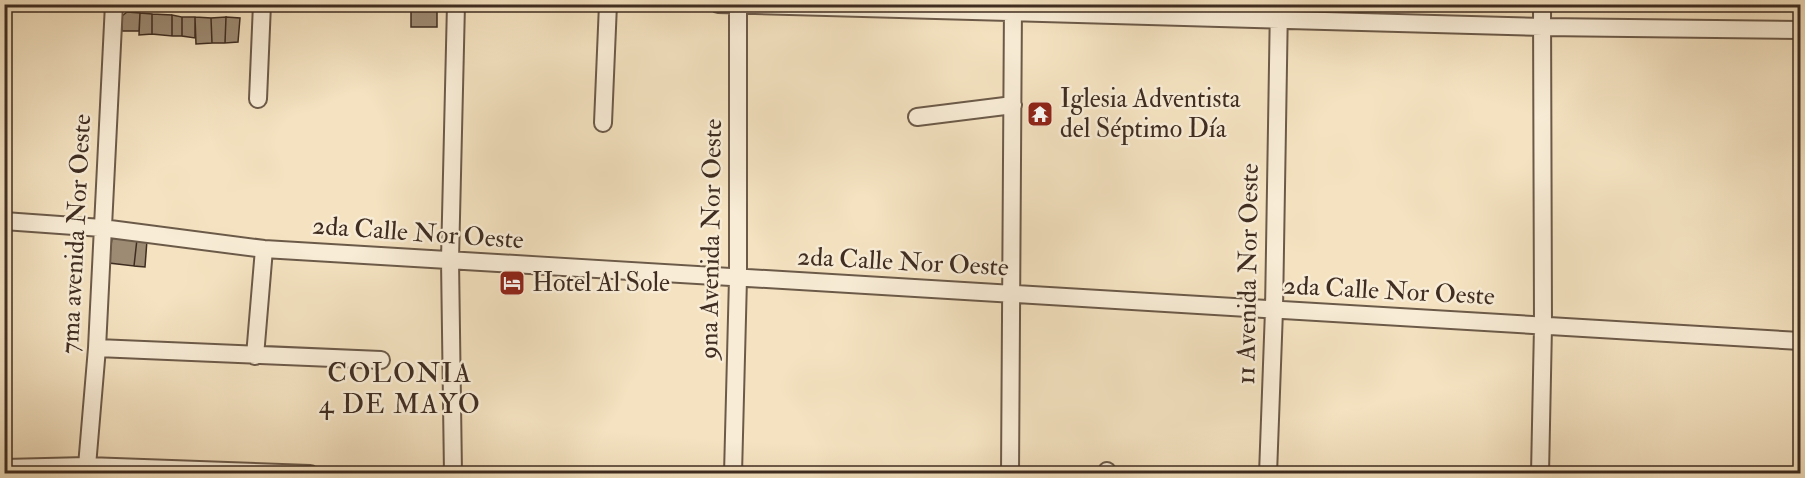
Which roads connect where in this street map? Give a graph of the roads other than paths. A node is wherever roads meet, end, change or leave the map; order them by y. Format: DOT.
graph roads {
  1 [pos="114,4"];
  2 [pos="262,4"];
  3 [pos="456,4"];
  4 [pos="608,4"];
  5 [pos="718,4"];
  6 [pos="1542,4"];
  7 [pos="738,5"];
  8 [pos="900,7"];
  9 [pos="1013,8"];
  10 [pos="1279,12"];
  11 [pos="1543,27"];
  12 [pos="1800,30"];
  13 [pos="258,99"];
  14 [pos="1013,105"];
  15 [pos="917,117"];
  16 [pos="603,123"];
  17 [pos="4,221"];
  18 [pos="102,228"];
  19 [pos="264,249"];
  20 [pos="450,260"];
  21 [pos="738,278"];
  22 [pos="1012,294"];
  23 [pos="1274,310"];
  24 [pos="1543,326"];
  25 [pos="1800,341"];
  26 [pos="97,348"];
  27 [pos="255,356"];
  28 [pos="381,360"];
  29 [pos="87,466"];
  30 [pos="4,468"];
  31 [pos="175,471"];
  32 [pos="310,474"];
  33 [pos="453,474"];
  34 [pos="732,474"];
  35 [pos="1010,474"];
  36 [pos="1268,474"];
  37 [pos="1540,474"];
  1 -- 18 [label="street, 7ma avenida Nor Oeste"];
  2 -- 13 [label="street"];
  3 -- 20 [label="street"];
  4 -- 16 [label="street"];
  5 -- 7 [label="street"];
  6 -- 11 [label="street"];
  7 -- 8 [label="street"];
  7 -- 21 [label="street, 9na Avenida Nor Oeste"];
  8 -- 9 [label="street"];
  9 -- 10 [label="street"];
  9 -- 14 [label="street"];
  10 -- 11 [label="street"];
  10 -- 23 [label="street, 11 Avenida Nor Oeste"];
  11 -- 12 [label="street"];
  11 -- 24 [label="street"];
  14 -- 15 [label="street"];
  14 -- 22 [label="street"];
  17 -- 18 [label="street, 2da Calle Nor Oeste"];
  18 -- 19 [label="street, 2da Calle Nor Oeste"];
  18 -- 26 [label="street, 7ma avenida Nor Oeste"];
  19 -- 20 [label="street, 2da Calle Nor Oeste"];
  19 -- 27 [label="street"];
  20 -- 21 [label="street, 2da Calle Nor Oeste"];
  20 -- 33 [label="street"];
  21 -- 22 [label="street, 2da Calle Nor Oeste"];
  21 -- 34 [label="street, 9na Avenida Nor Oeste"];
  22 -- 23 [label="street, 2da Calle Nor Oeste"];
  22 -- 35 [label="street"];
  23 -- 24 [label="street, 2da Calle Nor Oeste"];
  23 -- 36 [label="street, 11 Avenida Nor Oeste"];
  24 -- 25 [label="street, 2da Calle Nor Oeste"];
  24 -- 37 [label="street"];
  26 -- 27 [label="street"];
  26 -- 29 [label="street, 7ma avenida Nor Oeste"];
  27 -- 28 [label="street"];
  29 -- 30 [label="street"];
  29 -- 31 [label="street"];
  31 -- 32 [label="street"];
}
